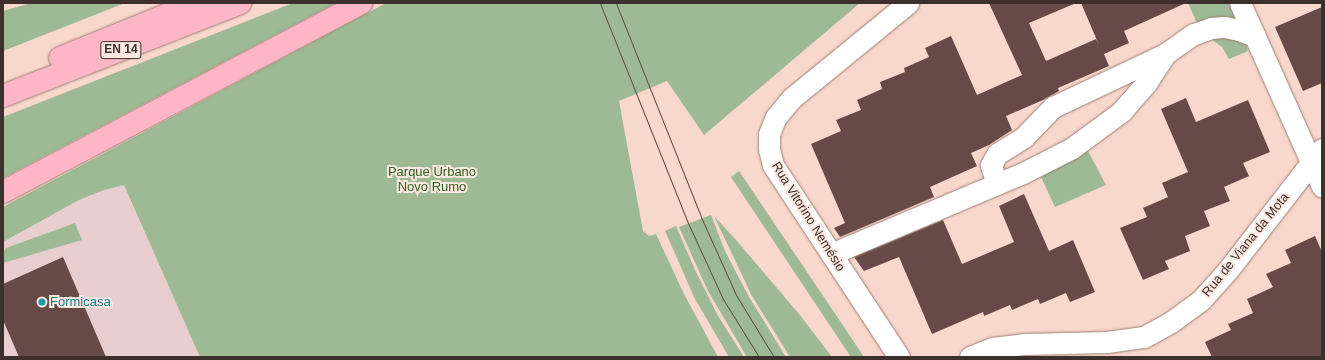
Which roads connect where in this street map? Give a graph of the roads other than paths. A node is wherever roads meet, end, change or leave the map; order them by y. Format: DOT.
graph roads {
  1 [pos="196,3"];
  2 [pos="240,3"];
  3 [pos="361,3"];
  4 [pos="908,3"];
  5 [pos="1240,3"];
  6 [pos="1255,36"];
  7 [pos="1165,54"];
  8 [pos="3,80"];
  9 [pos="3,96"];
  10 [pos="1317,155"];
  11 [pos="997,184"];
  12 [pos="1322,186"];
  13 [pos="3,192"];
  14 [pos="831,254"];
  15 [pos="899,357"];
  16 [pos="970,357"];
  1 -- 8 [label="highway, EN 14"];
  2 -- 9 [label="highway, EN 14"];
  3 -- 13 [label="highway"];
  4 -- 14 [label="street, Rua Vitorino Nemésio"];
  5 -- 6 [label="street"];
  6 -- 7 [label="street"];
  6 -- 10 [label="street"];
  7 -- 11 [label="street"];
  7 -- 11 [label="street"];
  10 -- 12 [label="street"];
  10 -- 16 [label="street, Rua de Viana da Mota"];
  11 -- 14 [label="street"];
  14 -- 15 [label="street, Rua Vitorino Nemésio"];
}
